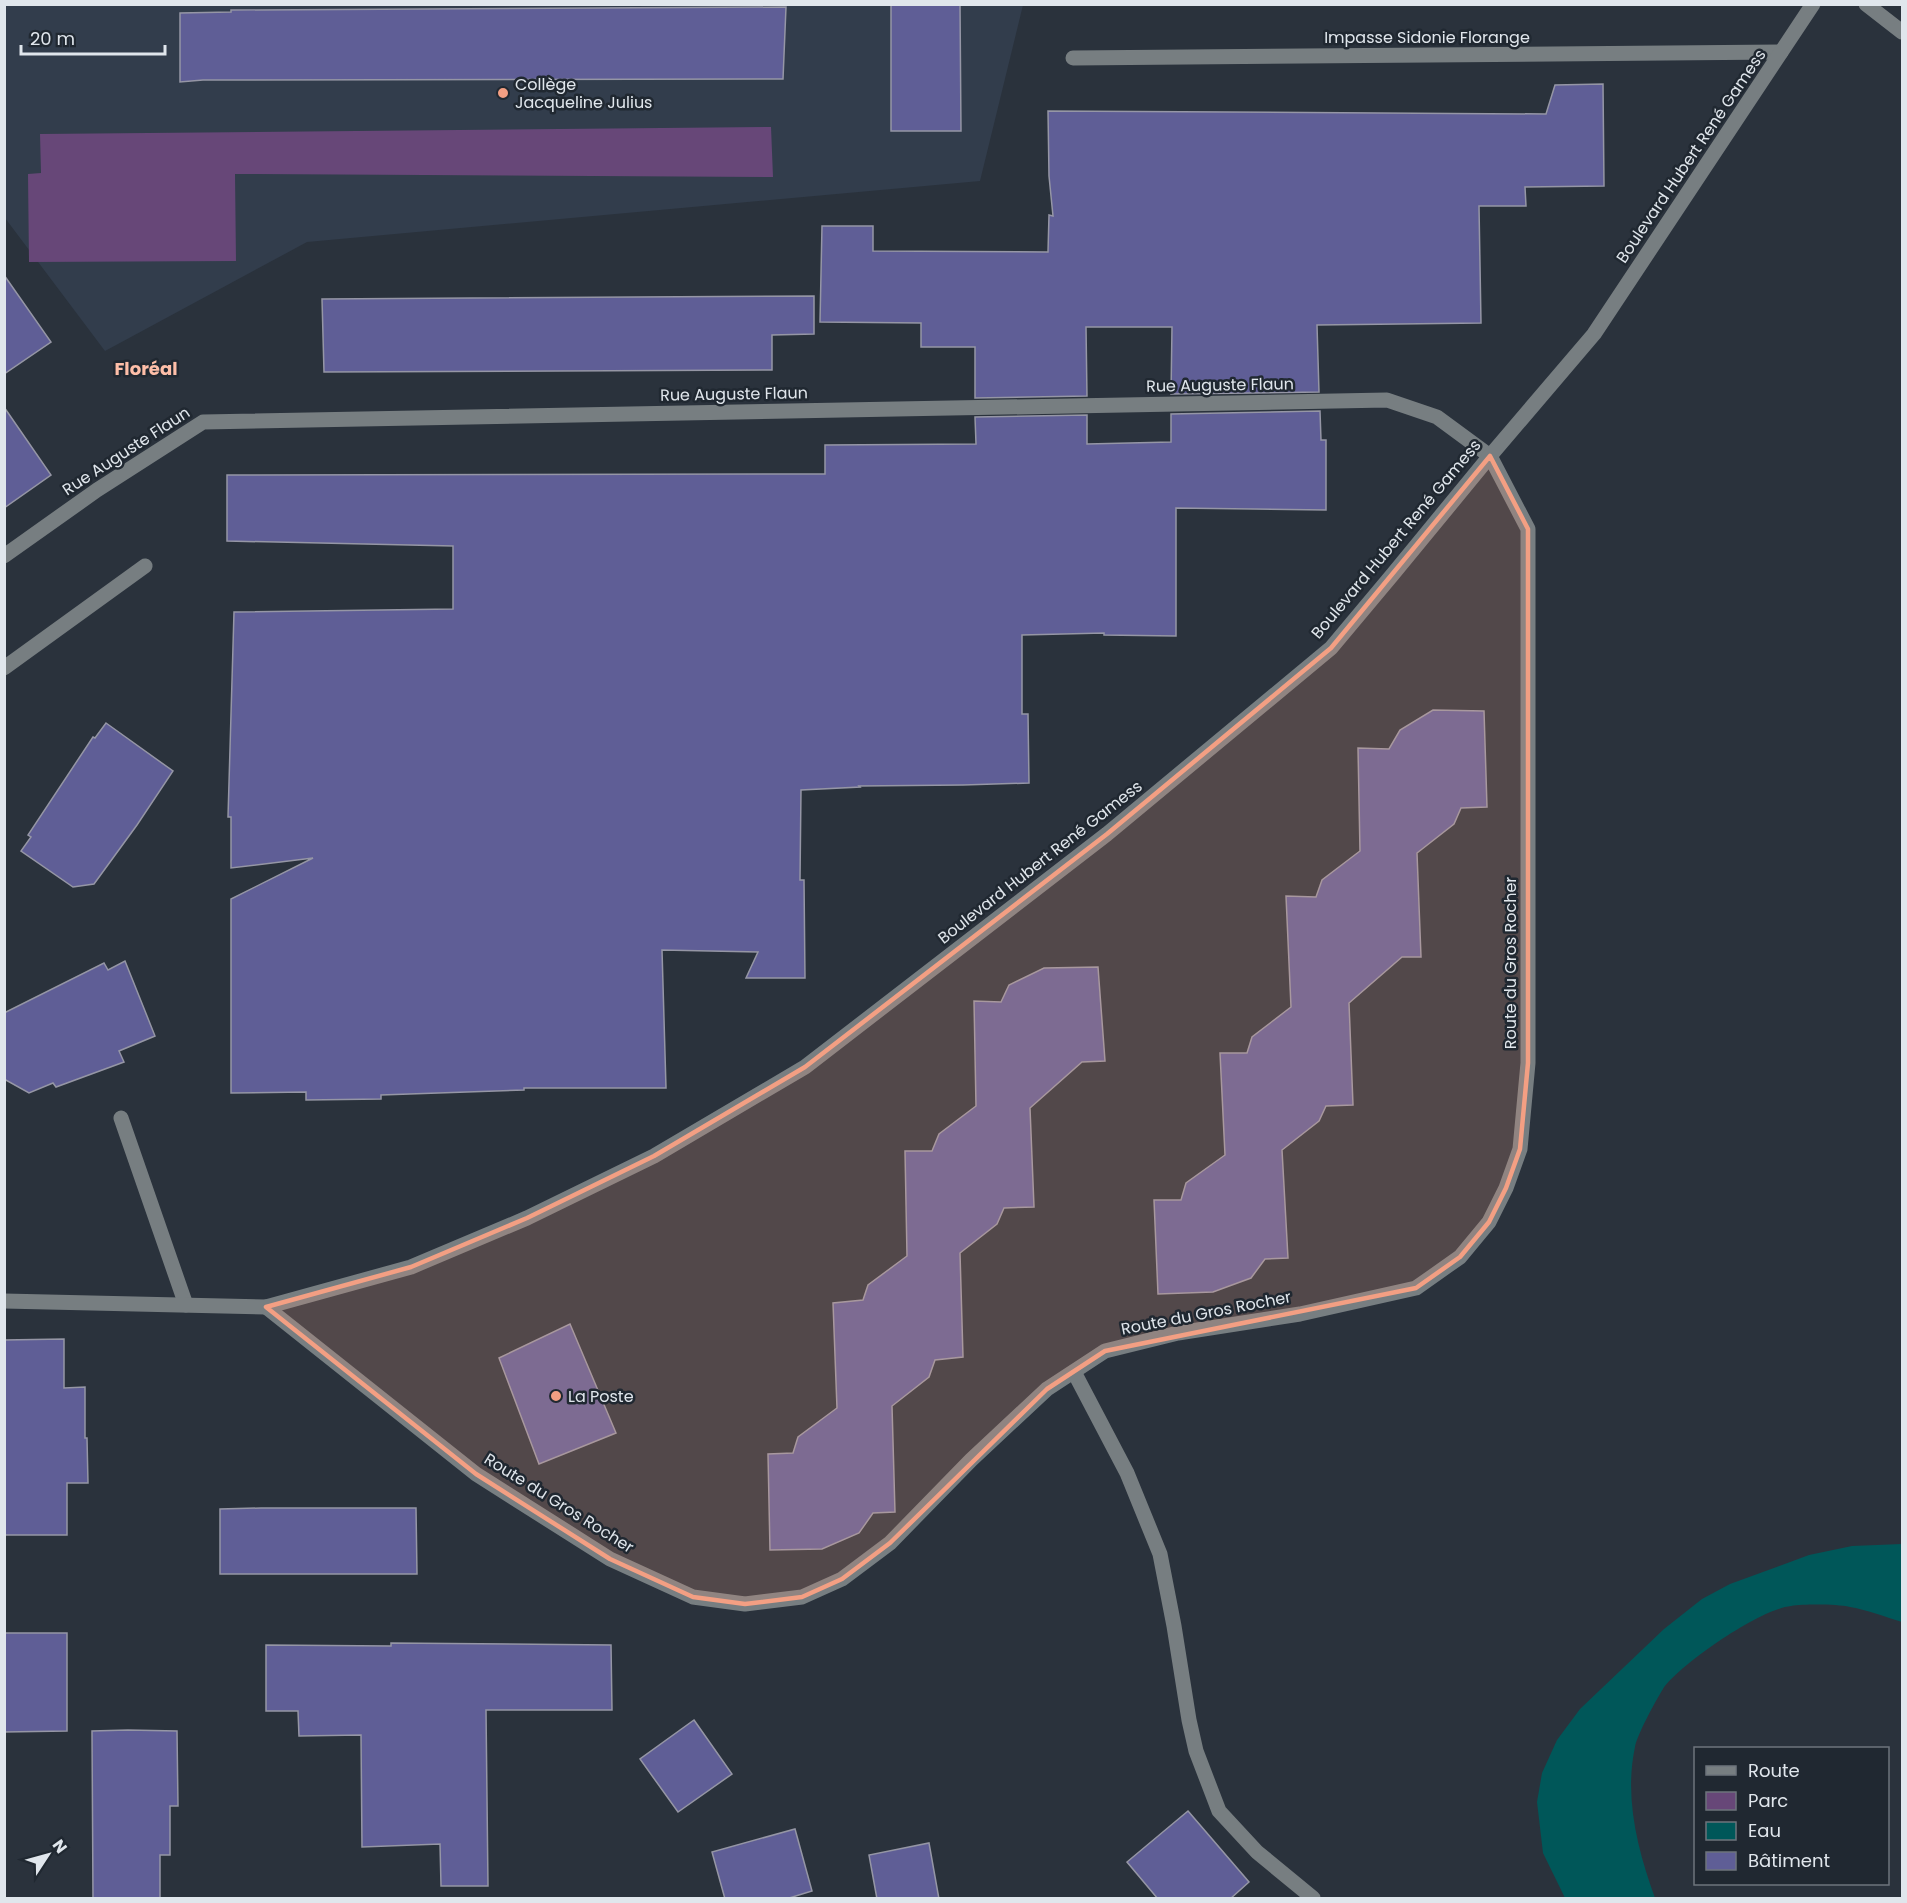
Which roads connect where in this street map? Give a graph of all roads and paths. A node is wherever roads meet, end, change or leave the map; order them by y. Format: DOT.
graph roads {
  1 [pos="1813,4"];
  2 [pos="1866,4"];
  3 [pos="1902,32"];
  4 [pos="1781,52"];
  5 [pos="1073,58"];
  6 [pos="1490,456"];
  7 [pos="4,556"];
  8 [pos="144,566"];
  9 [pos="4,668"];
  10 [pos="121,1118"];
  11 [pos="4,1301"];
  12 [pos="186,1305"];
  13 [pos="266,1307"];
  14 [pos="1074,1372"];
  15 [pos="1313,1899"];
  1 -- 4 [label="street, Boulevard Hubert René Gamess"];
  2 -- 3 [label="street"];
  4 -- 5 [label="street, Impasse Sidonie Florange"];
  4 -- 6 [label="street, Boulevard Hubert René Gamess"];
  6 -- 7 [label="street, Rue Auguste Flaun"];
  6 -- 13 [label="street, Boulevard Hubert René Gamess"];
  6 -- 14 [label="street, Route du Gros Rocher"];
  8 -- 9 [label="street"];
  10 -- 12 [label="street"];
  11 -- 12 [label="street, Boulevard Hubert René Gamess"];
  12 -- 13 [label="street, Boulevard Hubert René Gamess"];
  13 -- 14 [label="street, Route du Gros Rocher"];
  14 -- 15 [label="street"];
}
